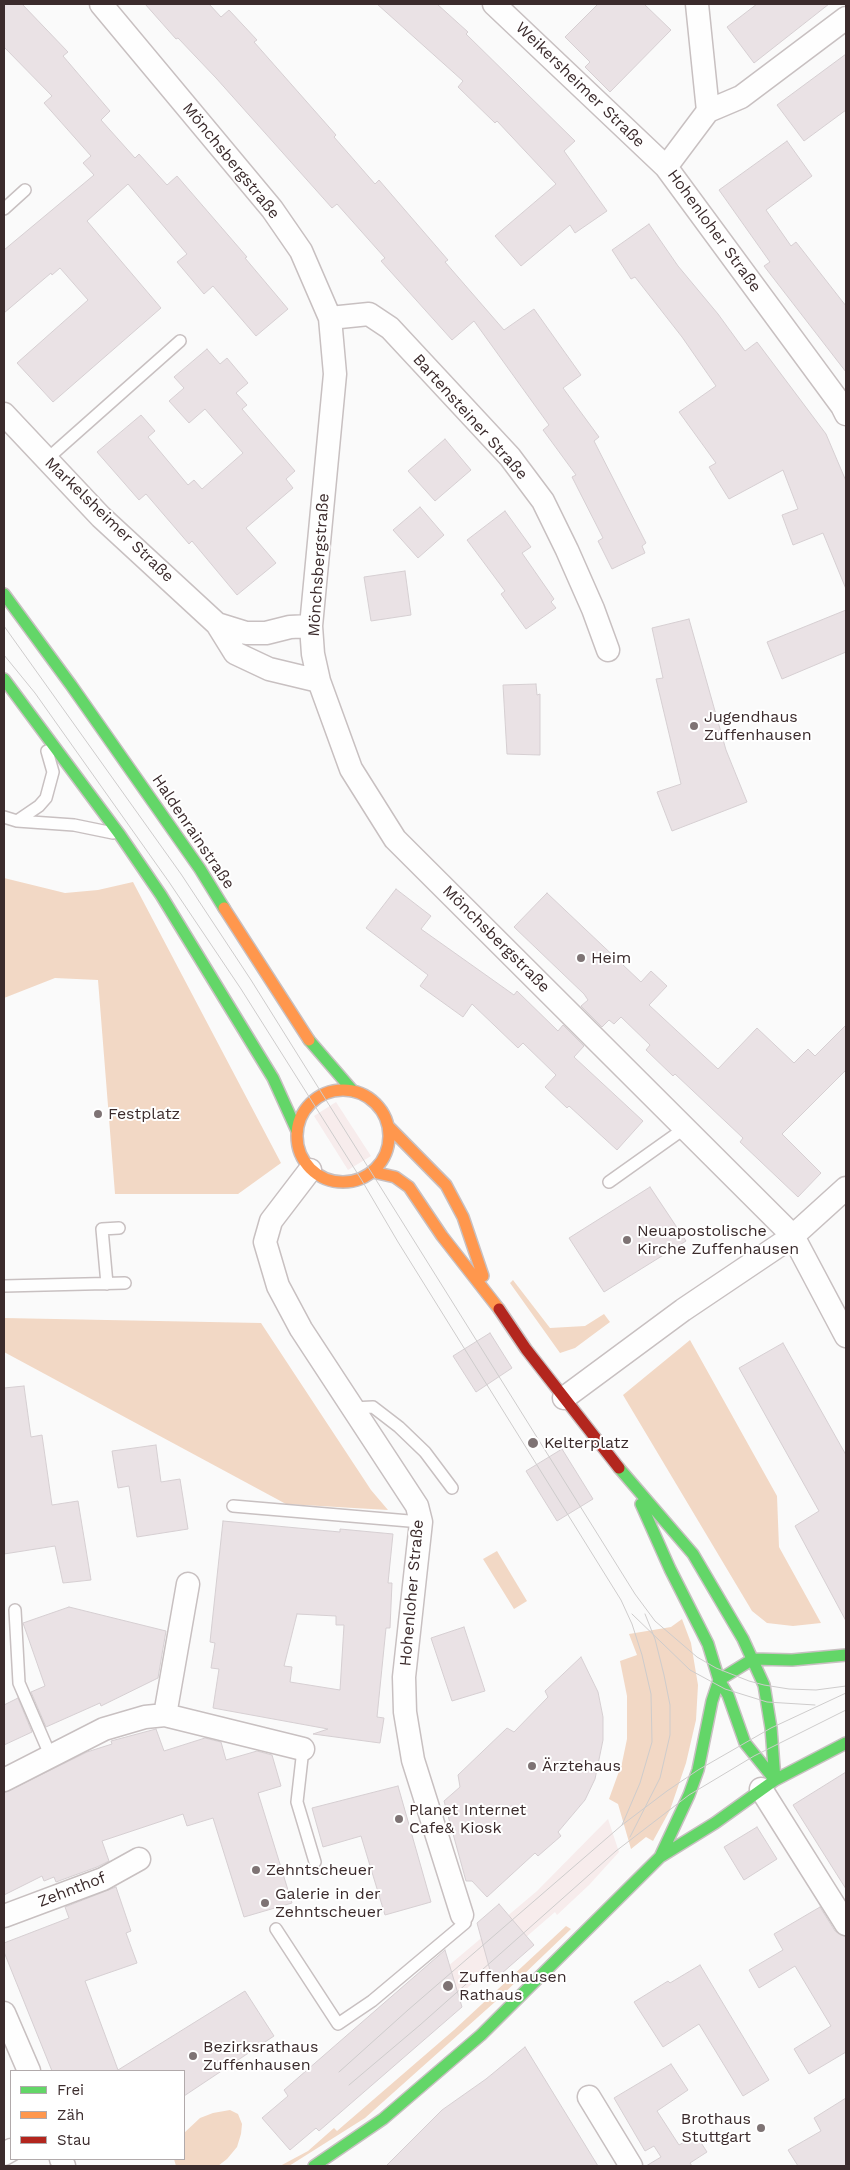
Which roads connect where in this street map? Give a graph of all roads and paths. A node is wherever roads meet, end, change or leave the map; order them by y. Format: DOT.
graph roads {
  1 [pos="101,4"];
  2 [pos="494,4"];
  3 [pos="697,4"];
  4 [pos="846,18"];
  5 [pos="708,111"];
  6 [pos="666,167"];
  7 [pos="25,190"];
  8 [pos="4,209"];
  9 [pos="330,318"];
  10 [pos="180,341"];
  11 [pos="845,408"];
  12 [pos="4,414"];
  13 [pos="47,459"];
  14 [pos="4,594"];
  15 [pos="217,624"];
  16 [pos="311,626"];
  17 [pos="608,650"];
  18 [pos="4,679"];
  19 [pos="319,681"];
  20 [pos="38,724"];
  21 [pos="4,817"];
  22 [pos="17,821"];
  23 [pos="120,835"];
  24 [pos="352,1091"];
  25 [pos="389,1127"];
  26 [pos="685,1128"];
  27 [pos="297,1131"];
  28 [pos="310,1170"];
  29 [pos="373,1172"];
  30 [pos="609,1182"];
  31 [pos="846,1188"];
  32 [pos="119,1228"];
  33 [pos="793,1236"];
  34 [pos="125,1283"];
  35 [pos="107,1284"];
  36 [pos="4,1286"];
  37 [pos="489,1294"];
  38 [pos="846,1336"];
  39 [pos="564,1398"];
  40 [pos="352,1408"];
  41 [pos="633,1486"];
  42 [pos="452,1488"];
  43 [pos="232,1506"];
  44 [pos="421,1522"];
  45 [pos="188,1584"];
  46 [pos="14,1610"];
  47 [pos="846,1655"];
  48 [pos="754,1659"];
  49 [pos="719,1680"];
  50 [pos="165,1715"];
  51 [pos="846,1742"];
  52 [pos="303,1749"];
  53 [pos="51,1757"];
  54 [pos="4,1780"];
  55 [pos="768,1784"];
  56 [pos="660,1857"];
  57 [pos="138,1859"];
  58 [pos="315,1862"];
  59 [pos="462,1915"];
  60 [pos="4,1916"];
  61 [pos="846,1924"];
  62 [pos="276,1929"];
  63 [pos="4,2013"];
  64 [pos="29,2070"];
  65 [pos="589,2097"];
  66 [pos="325,2164"];
  67 [pos="631,2166"];
  1 -- 9 [label="street, Mönchsbergstraße"];
  2 -- 6 [label="street, Weikersheimer Straße"];
  3 -- 5 [label="street"];
  4 -- 5 [label="street"];
  5 -- 6 [label="street, Hohenloher Straße"];
  6 -- 11 [label="street, Hohenloher Straße"];
  7 -- 8 [label="lane"];
  9 -- 16 [label="street, Mönchsbergstraße"];
  9 -- 17 [label="street, Bartensteiner Straße"];
  10 -- 13 [label="lane"];
  12 -- 13 [label="street, Markelsheimer Straße"];
  13 -- 15 [label="street, Markelsheimer Straße"];
  14 -- 24 [label="main road, Haldenrainstraße"];
  15 -- 16 [label="street, Markelsheimer Straße"];
  15 -- 19 [label="street, Markelsheimer Straße"];
  16 -- 19 [label="street, Mönchsbergstraße"];
  18 -- 20 [label="main road"];
  19 -- 26 [label="street, Mönchsbergstraße"];
  20 -- 22 [label="lane"];
  20 -- 23 [label="main road"];
  21 -- 22 [label="lane"];
  22 -- 23 [label="lane"];
  23 -- 27 [label="main road"];
  24 -- 25 [label="main road, Haldenrainstraße"];
  24 -- 27 [label="main road"];
  25 -- 29 [label="main road"];
  25 -- 37 [label="main road, Haldenrainstraße"];
  26 -- 30 [label="lane"];
  26 -- 33 [label="street, Mönchsbergstraße"];
  27 -- 28 [label="main road"];
  28 -- 29 [label="main road"];
  28 -- 40 [label="street, Hohenloher Straße"];
  29 -- 37 [label="main road"];
  31 -- 33 [label="street"];
  32 -- 35 [label="lane"];
  33 -- 38 [label="street, Mönchsbergstraße"];
  33 -- 39 [label="street"];
  34 -- 35 [label="lane"];
  35 -- 36 [label="lane"];
  37 -- 39 [label="main road"];
  39 -- 41 [label="main road"];
  40 -- 42 [label="lane"];
  40 -- 44 [label="street, Hohenloher Straße"];
  41 -- 48 [label="main road"];
  41 -- 49 [label="main road"];
  43 -- 44 [label="lane"];
  44 -- 59 [label="street, Hohenloher Straße"];
  45 -- 50 [label="street"];
  46 -- 53 [label="lane"];
  47 -- 48 [label="main road"];
  48 -- 49 [label="main road"];
  48 -- 55 [label="main road"];
  49 -- 55 [label="main road"];
  49 -- 56 [label="main road"];
  50 -- 52 [label="street"];
  50 -- 53 [label="street"];
  51 -- 55 [label="main road"];
  52 -- 58 [label="lane"];
  53 -- 54 [label="street"];
  55 -- 56 [label="main road"];
  55 -- 61 [label="street"];
  56 -- 66 [label="main road"];
  57 -- 60 [label="street, Zehnthof"];
  59 -- 62 [label="lane"];
  63 -- 64 [label="street"];
  65 -- 67 [label="street"];
}
